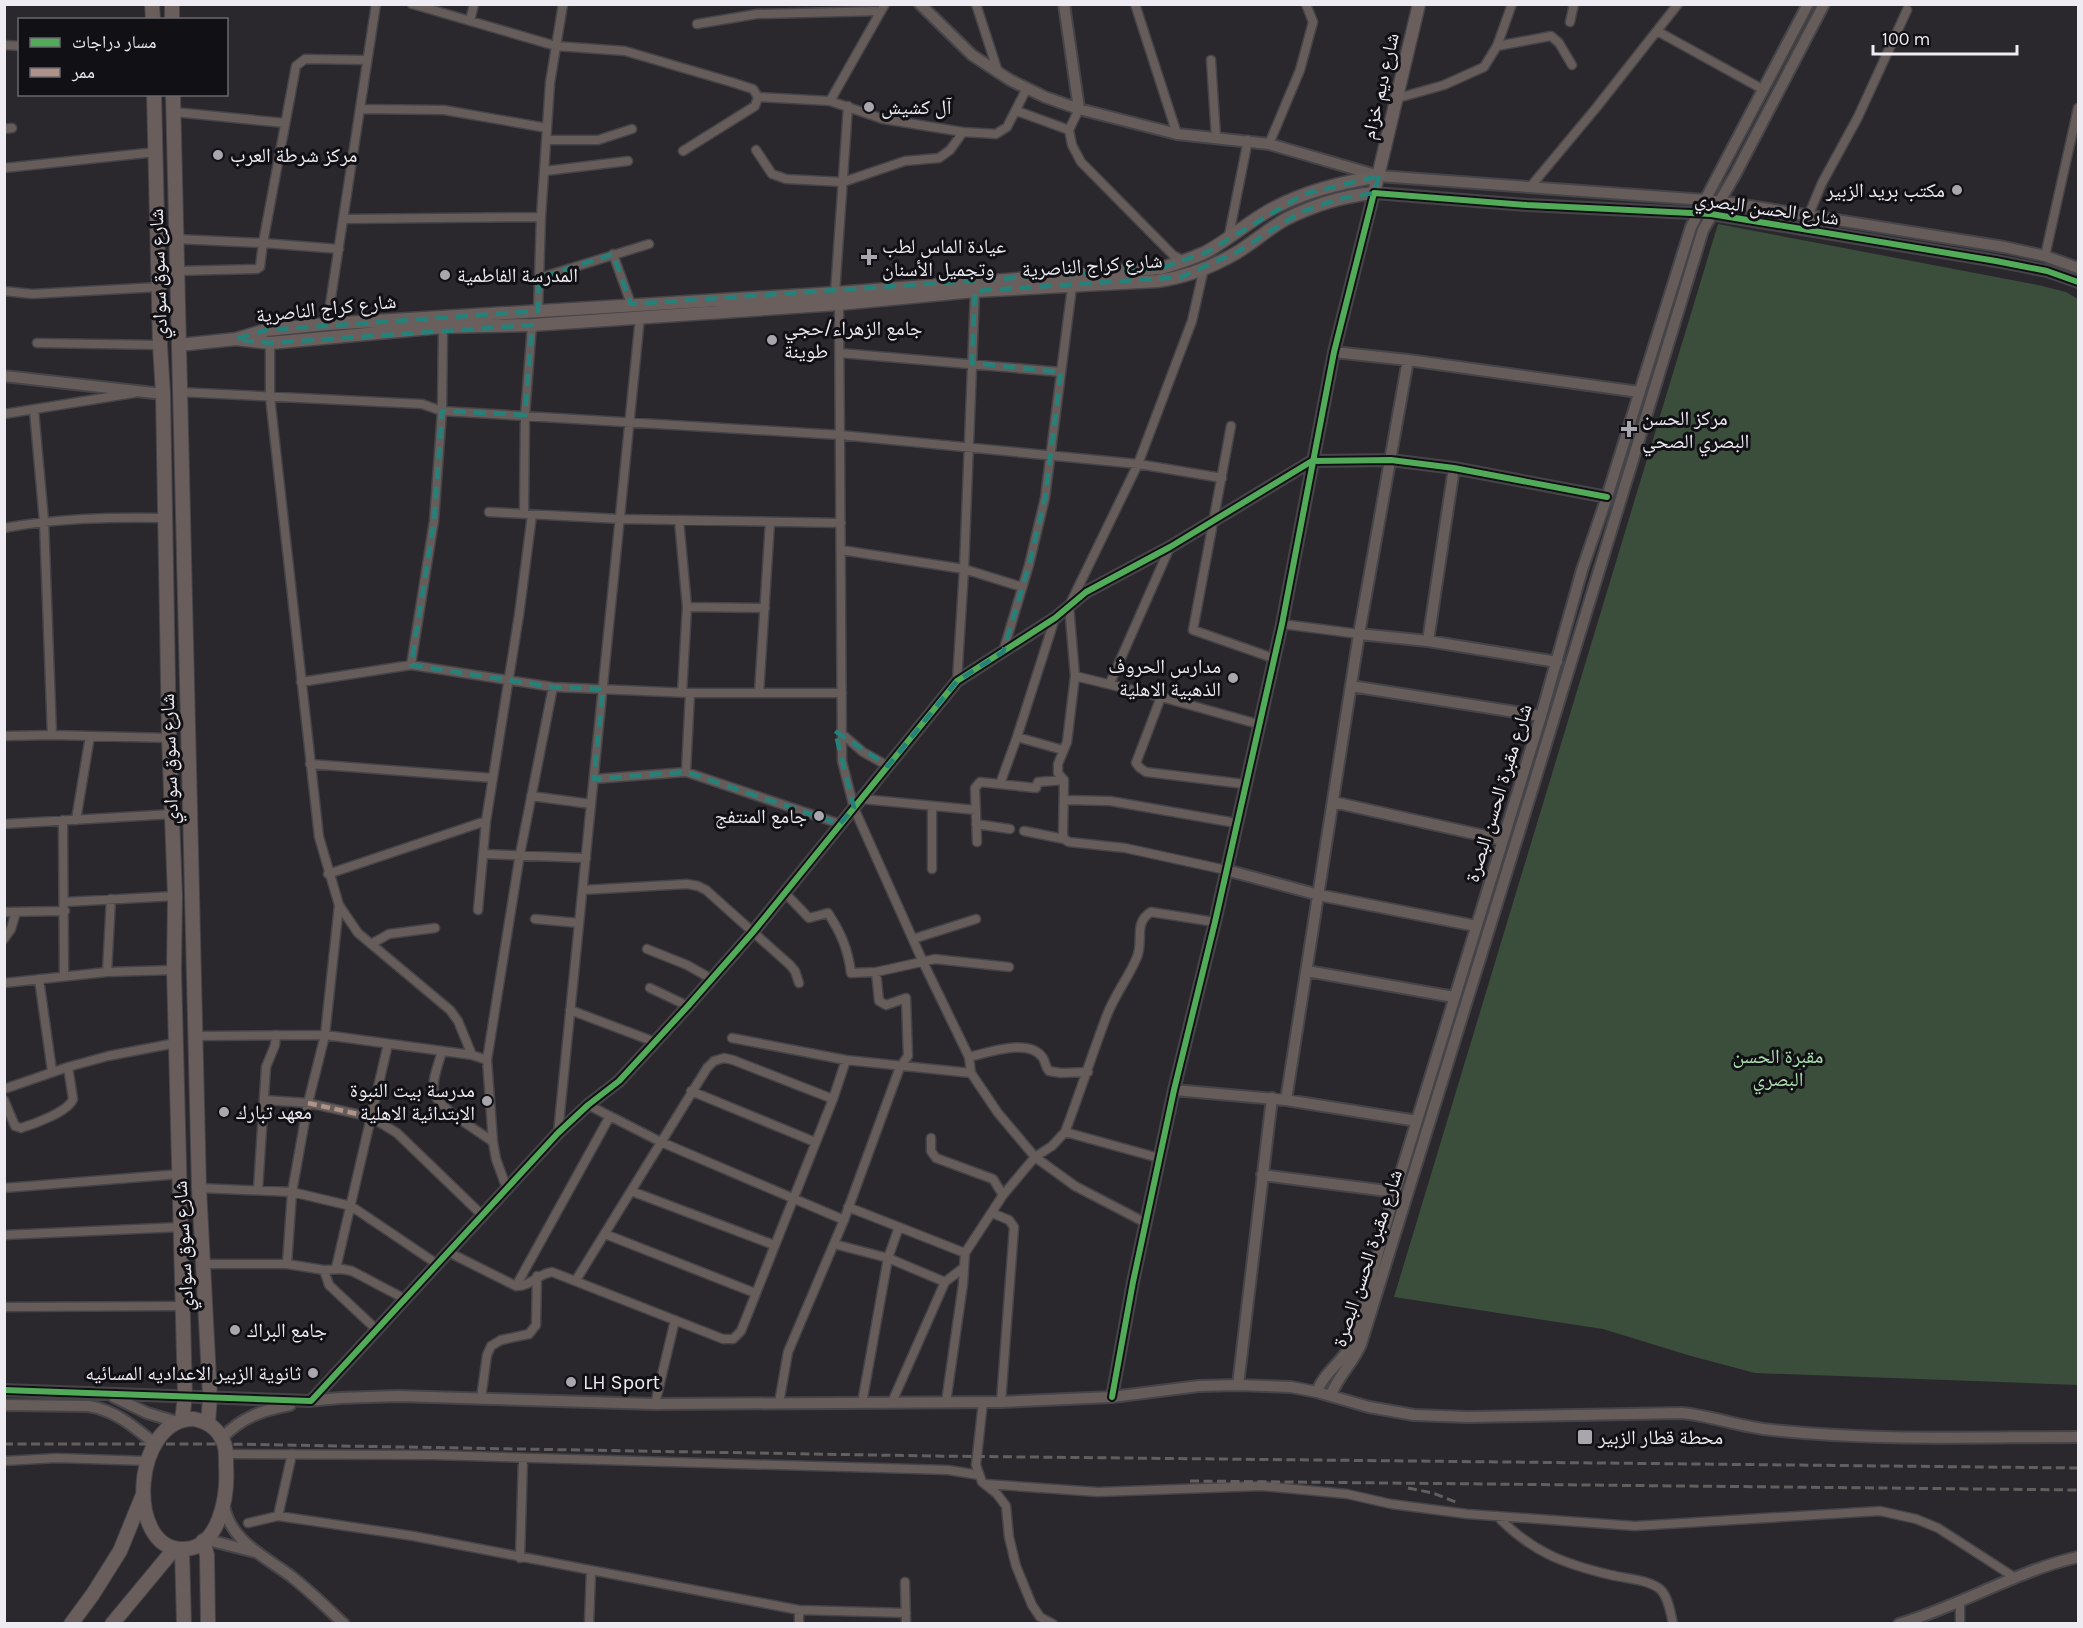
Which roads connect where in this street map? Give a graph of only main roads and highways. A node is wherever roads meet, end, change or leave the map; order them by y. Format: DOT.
graph roads {
  1 [pos="1419,4"];
  2 [pos="154,96"];
  3 [pos="173,96"];
  4 [pos="1379,176"];
  5 [pos="175,190"];
  6 [pos="157,191"];
  7 [pos="1374,193"];
  8 [pos="837,299"];
  9 [pos="236,339"];
  10 [pos="179,345"];
  11 [pos="174,944"];
  12 [pos="194,945"];
  13 [pos="179,1421"];
  14 [pos="208,1423"];
  15 [pos="143,1492"];
  16 [pos="204,1540"];
  17 [pos="178,1549"];
  18 [pos="71,1623"];
  19 [pos="112,1623"];
  20 [pos="184,1623"];
  21 [pos="208,1623"];
  1 -- 4 [label="main road, شارع ديم خزام"];
  2 -- 6 [label="main road, شارع سوق سوادي"];
  3 -- 5 [label="main road, شارع سوق سوادي"];
  4 -- 7 [label="main road, شارع ديم خزام"];
  4 -- 8 [label="main road, شارع كراج الناصرية"];
  5 -- 6 [label="main road"];
  5 -- 10 [label="main road, شارع سوق سوادي"];
  6 -- 11 [label="main road, شارع سوق سوادي"];
  7 -- 8 [label="main road, شارع كراج الناصرية"];
  8 -- 9 [label="main road, شارع كراج الناصرية"];
  8 -- 9 [label="main road, شارع كراج الناصرية"];
  9 -- 10 [label="main road"];
  10 -- 12 [label="main road, شارع سوق سوادي"];
  11 -- 12 [label="main road"];
  11 -- 13 [label="main road, شارع سوق سوادي"];
  12 -- 14 [label="main road, شارع سوق سوادي"];
  13 -- 14 [label="main road"];
  13 -- 15 [label="main road"];
  14 -- 16 [label="main road"];
  15 -- 17 [label="main road"];
  15 -- 18 [label="main road"];
  16 -- 17 [label="main road"];
  16 -- 21 [label="main road"];
  17 -- 19 [label="main road"];
  17 -- 20 [label="main road"];
}
